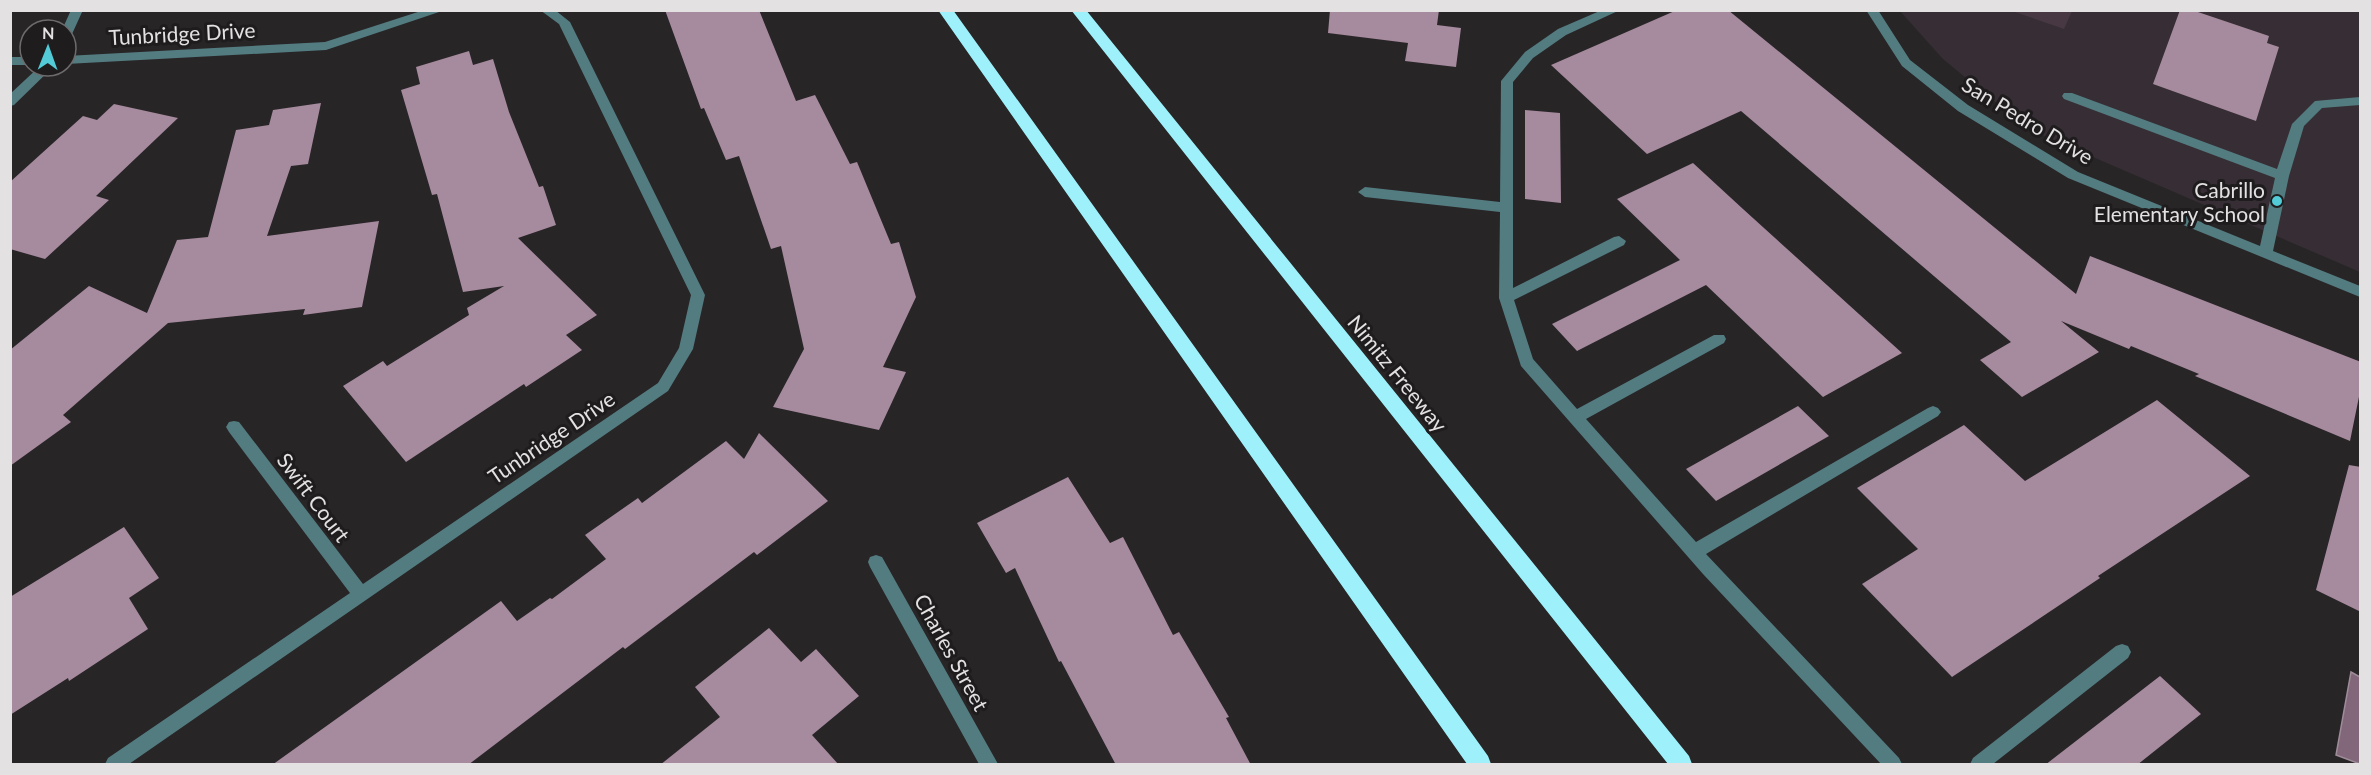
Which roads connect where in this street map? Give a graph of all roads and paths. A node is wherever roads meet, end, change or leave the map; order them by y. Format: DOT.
graph roads {
  1 [pos="439,10"];
  2 [pos="546,10"];
  3 [pos="945,10"];
  4 [pos="1078,10"];
  5 [pos="1614,10"];
  6 [pos="1872,10"];
  7 [pos="78,59"];
  8 [pos="35,78"];
  9 [pos="2068,96"];
  10 [pos="2361,101"];
  11 [pos="10,102"];
  12 [pos="2282,177"];
  13 [pos="1365,192"];
  14 [pos="1507,208"];
  15 [pos="1619,241"];
  16 [pos="2266,252"];
  17 [pos="2361,292"];
  18 [pos="1506,298"];
  19 [pos="1719,339"];
  20 [pos="1933,412"];
  21 [pos="1575,417"];
  22 [pos="234,427"];
  23 [pos="1694,552"];
  24 [pos="876,562"];
  25 [pos="360,593"];
  26 [pos="2122,652"];
  27 [pos="114,765"];
  28 [pos="989,765"];
  29 [pos="1480,765"];
  30 [pos="1683,765"];
  31 [pos="1893,765"];
  32 [pos="1979,765"];
  1 -- 7 [label="street, Tunbridge Drive"];
  2 -- 25 [label="street, Tunbridge Drive"];
  3 -- 29 [label="highway"];
  4 -- 30 [label="highway, Nimitz Freeway"];
  5 -- 14 [label="street"];
  6 -- 16 [label="street, San Pedro Drive"];
  8 -- 11 [label="street"];
  9 -- 12 [label="street"];
  10 -- 12 [label="street"];
  12 -- 16 [label="street"];
  13 -- 14 [label="street"];
  14 -- 18 [label="street"];
  15 -- 18 [label="street"];
  16 -- 17 [label="street, San Pedro Drive"];
  18 -- 21 [label="street"];
  19 -- 21 [label="street"];
  20 -- 23 [label="street"];
  21 -- 23 [label="street"];
  22 -- 25 [label="street, Swift Court"];
  23 -- 31 [label="street"];
  24 -- 28 [label="street, Charles Street"];
  25 -- 27 [label="street, Tunbridge Drive"];
  26 -- 32 [label="street"];
}
